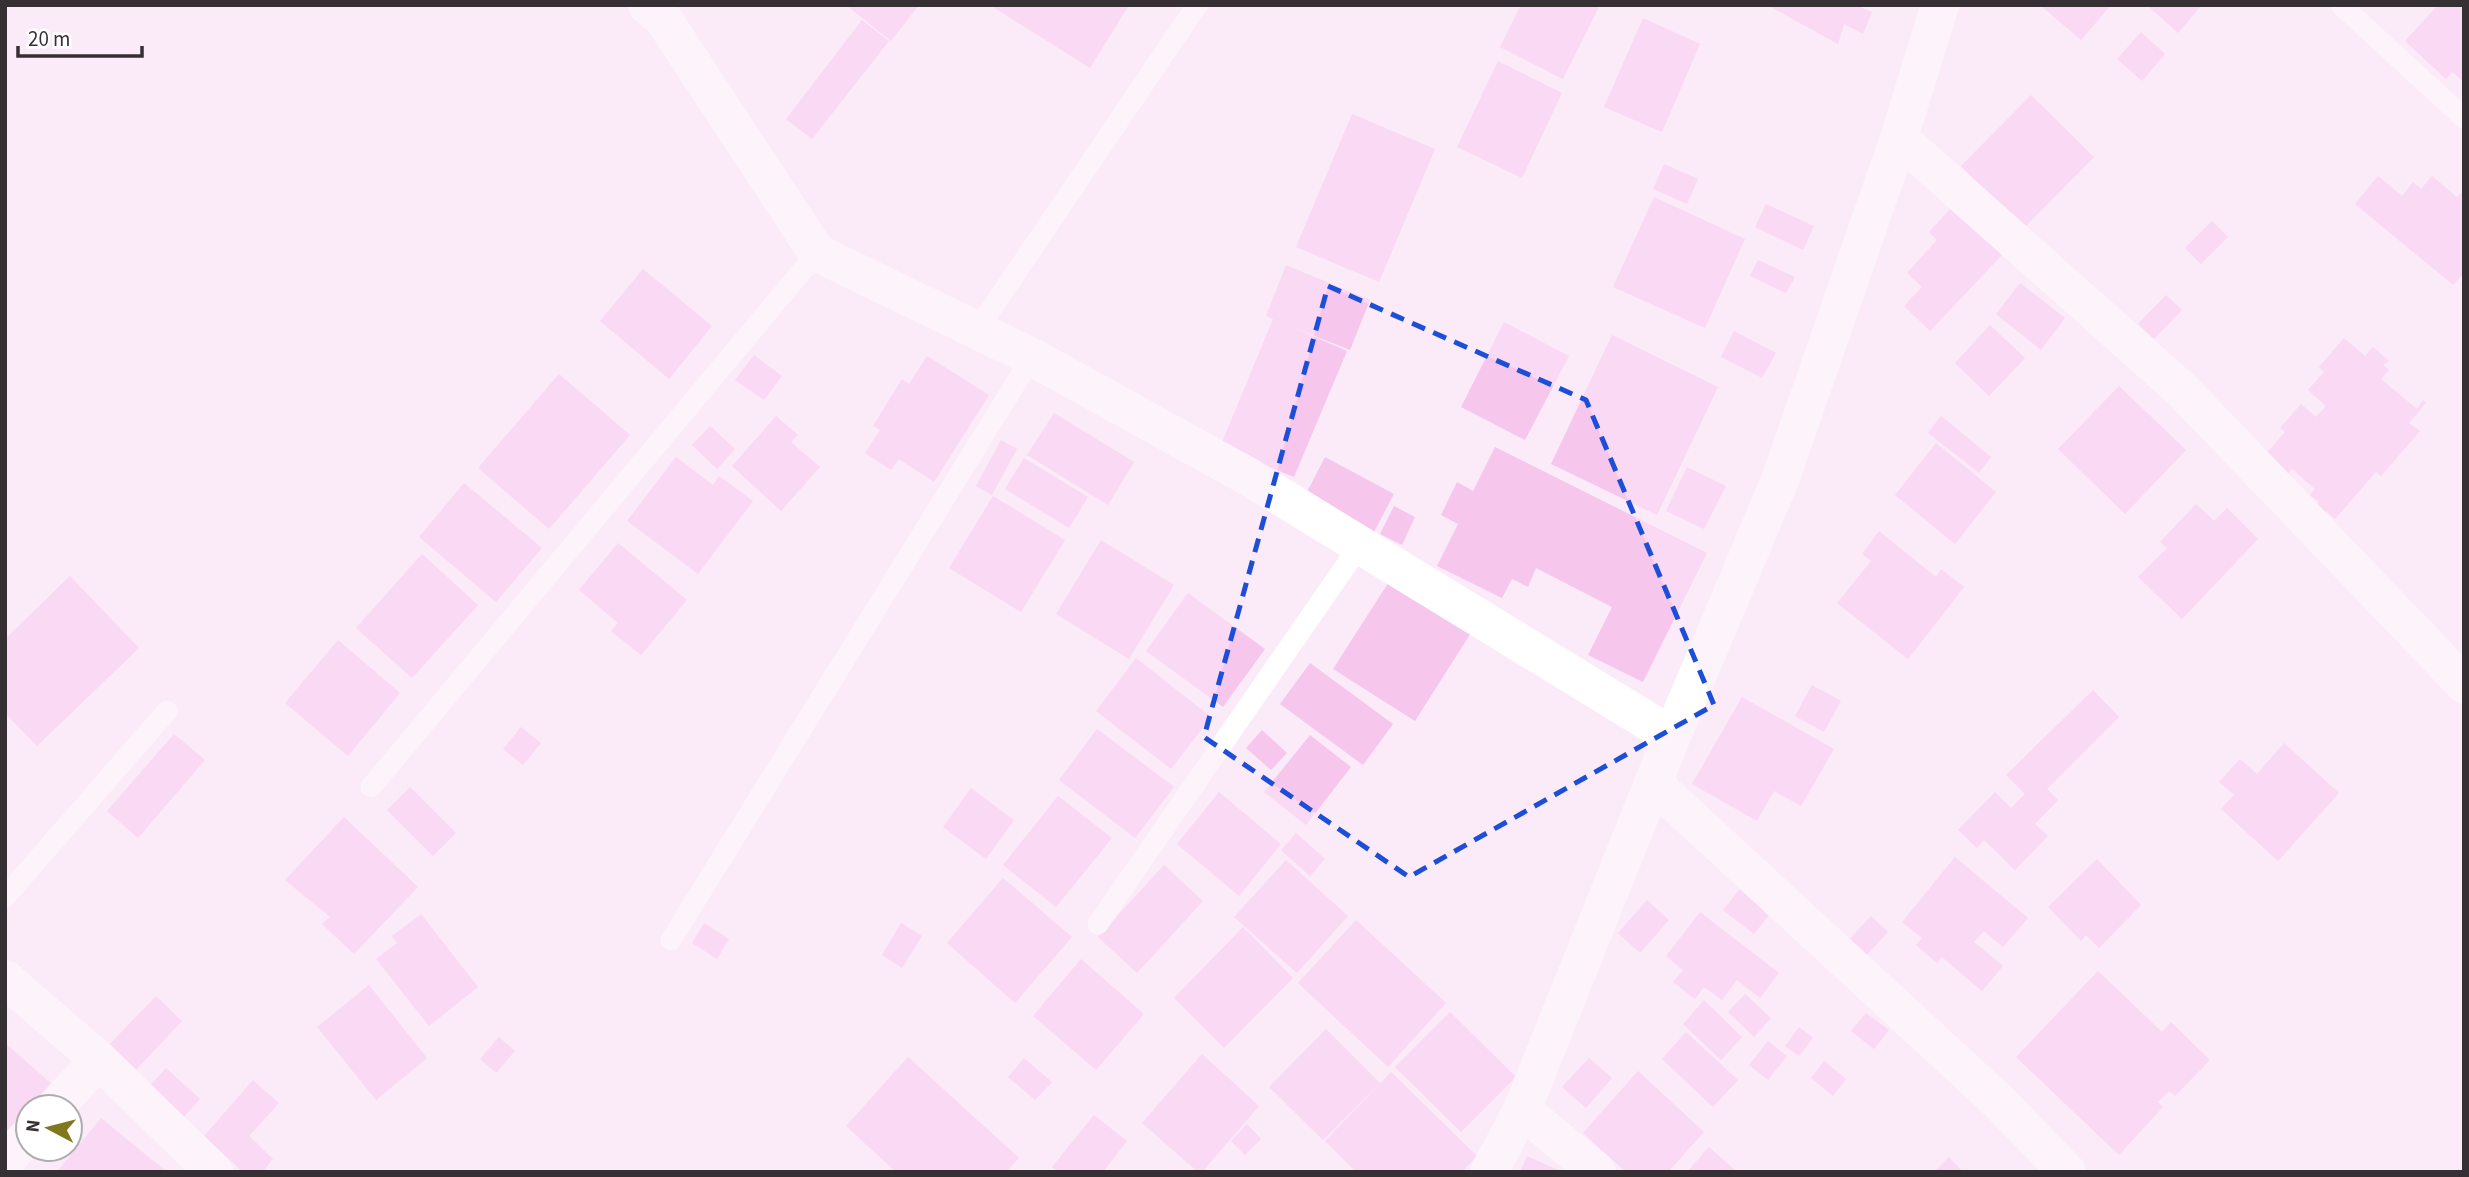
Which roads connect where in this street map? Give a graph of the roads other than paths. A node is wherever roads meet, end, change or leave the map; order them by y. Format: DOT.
graph roads {
  1 [pos="647,5"];
  2 [pos="1197,5"];
  3 [pos="1940,5"];
  4 [pos="2341,5"];
  5 [pos="2464,118"];
  6 [pos="1899,138"];
  7 [pos="817,253"];
  8 [pos="977,330"];
  9 [pos="1032,357"];
  10 [pos="1360,545"];
  11 [pos="2464,684"];
  12 [pos="167,711"];
  13 [pos="1672,736"];
  14 [pos="1653,783"];
  15 [pos="371,787"];
  16 [pos="5,897"];
  17 [pos="1098,924"];
  18 [pos="671,940"];
  19 [pos="5,979"];
  20 [pos="99,1060"];
  21 [pos="68,1093"];
  22 [pos="1522,1110"];
  23 [pos="214,1172"];
  24 [pos="1489,1172"];
  25 [pos="1597,1172"];
  26 [pos="2067,1172"];
  1 -- 7 [label="street"];
  2 -- 8 [label="lane"];
  3 -- 6 [label="street"];
  4 -- 5 [label="lane"];
  6 -- 11 [label="street"];
  6 -- 13 [label="street"];
  7 -- 8 [label="street"];
  7 -- 15 [label="lane"];
  8 -- 9 [label="street"];
  9 -- 10 [label="street"];
  9 -- 18 [label="lane"];
  10 -- 13 [label="street"];
  10 -- 17 [label="lane"];
  12 -- 16 [label="lane"];
  13 -- 14 [label="street"];
  14 -- 22 [label="street"];
  14 -- 26 [label="street"];
  19 -- 20 [label="street"];
  20 -- 21 [label="street"];
  20 -- 23 [label="street"];
  22 -- 24 [label="street"];
  22 -- 25 [label="street"];
}
